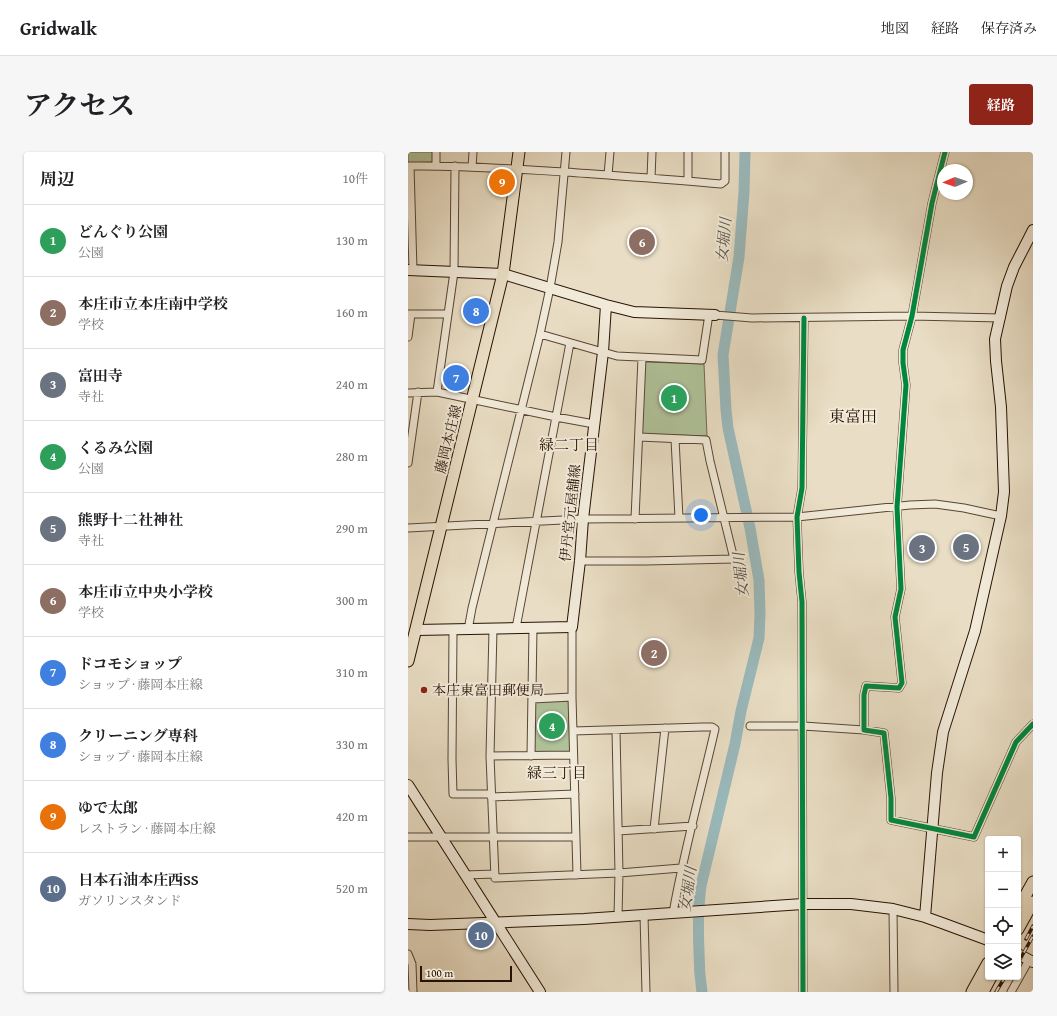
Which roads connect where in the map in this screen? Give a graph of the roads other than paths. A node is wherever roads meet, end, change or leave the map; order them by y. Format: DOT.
graph roads {
  1 [pos="436,152"];
  2 [pos="473,152"];
  3 [pos="519,152"];
  4 [pos="566,152"];
  5 [pos="610,152"];
  6 [pos="652,152"];
  7 [pos="688,152"];
  8 [pos="725,152"];
  9 [pos="945,152"];
  10 [pos="436,165"];
  11 [pos="409,166"];
  12 [pos="455,166"];
  13 [pos="472,167"];
  14 [pos="518,169"];
  15 [pos="564,172"];
  16 [pos="608,175"];
  17 [pos="651,178"];
  18 [pos="688,181"];
  19 [pos="1033,230"];
  20 [pos="410,270"];
  21 [pos="454,272"];
  22 [pos="503,274"];
  23 [pos="550,288"];
  24 [pos="606,306"];
  25 [pos="410,314"];
  26 [pos="448,314"];
  27 [pos="712,315"];
  28 [pos="912,316"];
  29 [pos="804,318"];
  30 [pos="1000,318"];
  31 [pos="540,334"];
  32 [pos="408,338"];
  33 [pos="570,343"];
  34 [pos="602,352"];
  35 [pos="642,358"];
  36 [pos="418,392"];
  37 [pos="437,392"];
  38 [pos="408,393"];
  39 [pos="473,399"];
  40 [pos="520,410"];
  41 [pos="556,418"];
  42 [pos="594,424"];
  43 [pos="410,437"];
  44 [pos="639,437"];
  45 [pos="675,439"];
  46 [pos="408,463"];
  47 [pos="897,506"];
  48 [pos="1001,516"];
  49 [pos="727,517"];
  50 [pos="798,517"];
  51 [pos="636,518"];
  52 [pos="679,518"];
  53 [pos="583,519"];
  54 [pos="537,521"];
  55 [pos="492,525"];
  56 [pos="441,527"];
  57 [pos="408,528"];
  58 [pos="580,561"];
  59 [pos="414,625"];
  60 [pos="572,627"];
  61 [pos="516,628"];
  62 [pos="532,628"];
  63 [pos="493,629"];
  64 [pos="453,630"];
  65 [pos="468,630"];
  66 [pos="408,661"];
  67 [pos="572,697"];
  68 [pos="532,699"];
  69 [pos="1033,724"];
  70 [pos="750,726"];
  71 [pos="802,726"];
  72 [pos="665,728"];
  73 [pos="616,730"];
  74 [pos="864,730"];
  75 [pos="573,731"];
  76 [pos="574,755"];
  77 [pos="490,756"];
  78 [pos="532,756"];
  79 [pos="409,789"];
  80 [pos="575,794"];
  81 [pos="491,796"];
  82 [pos="692,826"];
  83 [pos="933,828"];
  84 [pos="654,829"];
  85 [pos="618,832"];
  86 [pos="408,837"];
  87 [pos="492,837"];
  88 [pos="576,837"];
  89 [pos="442,838"];
  90 [pos="681,868"];
  91 [pos="619,873"];
  92 [pos="495,874"];
  93 [pos="466,875"];
  94 [pos="577,875"];
  95 [pos="1033,882"];
  96 [pos="1033,902"];
  97 [pos="804,904"];
  98 [pos="1019,908"];
  99 [pos="893,909"];
  100 [pos="673,913"];
  101 [pos="644,915"];
  102 [pos="618,917"];
  103 [pos="925,917"];
  104 [pos="497,922"];
  105 [pos="408,924"];
  106 [pos="1021,924"];
  107 [pos="985,939"];
  108 [pos="408,954"];
  109 [pos="1021,956"];
  110 [pos="1031,961"];
  111 [pos="985,968"];
  112 [pos="989,980"];
  113 [pos="538,991"];
  114 [pos="413,992"];
  115 [pos="646,992"];
  116 [pos="803,992"];
  117 [pos="894,992"];
  118 [pos="972,992"];
  119 [pos="983,992"];
  120 [pos="1011,992"];
  1 -- 10 [label="street"];
  2 -- 13 [label="street"];
  3 -- 14 [label="main road, 藤岡本庄線"];
  4 -- 15 [label="street"];
  5 -- 16 [label="street"];
  6 -- 17 [label="street"];
  7 -- 18 [label="street"];
  8 -- 18 [label="street"];
  9 -- 28 [label="street"];
  10 -- 11 [label="street"];
  10 -- 12 [label="street"];
  11 -- 20 [label="street"];
  12 -- 13 [label="street"];
  12 -- 21 [label="street"];
  13 -- 14 [label="street"];
  14 -- 15 [label="street"];
  14 -- 22 [label="main road, 藤岡本庄線"];
  15 -- 16 [label="street"];
  15 -- 23 [label="street"];
  16 -- 17 [label="street"];
  17 -- 18 [label="street"];
  19 -- 30 [label="street"];
  20 -- 21 [label="street"];
  21 -- 22 [label="street"];
  21 -- 26 [label="street"];
  22 -- 23 [label="street"];
  22 -- 39 [label="main road, 藤岡本庄線"];
  23 -- 24 [label="street"];
  23 -- 31 [label="street"];
  24 -- 27 [label="street"];
  24 -- 34 [label="street, 伊丹堂元屋舗線"];
  25 -- 26 [label="street"];
  25 -- 32 [label="street"];
  26 -- 37 [label="street"];
  27 -- 29 [label="street"];
  27 -- 35 [label="street"];
  28 -- 29 [label="street"];
  28 -- 30 [label="street"];
  28 -- 47 [label="street"];
  29 -- 50 [label="street"];
  30 -- 48 [label="street"];
  31 -- 33 [label="street"];
  31 -- 40 [label="street"];
  33 -- 34 [label="street"];
  33 -- 41 [label="street"];
  34 -- 35 [label="street"];
  34 -- 42 [label="street, 伊丹堂元屋舗線"];
  35 -- 44 [label="street"];
  36 -- 37 [label="street"];
  36 -- 38 [label="street"];
  36 -- 43 [label="street"];
  37 -- 39 [label="street"];
  39 -- 40 [label="street"];
  39 -- 56 [label="main road, 藤岡本庄線"];
  40 -- 41 [label="street"];
  40 -- 55 [label="street"];
  41 -- 42 [label="street"];
  41 -- 54 [label="street"];
  42 -- 53 [label="street, 伊丹堂元屋舗線"];
  43 -- 46 [label="street"];
  44 -- 45 [label="street"];
  44 -- 51 [label="street"];
  45 -- 49 [label="street"];
  45 -- 52 [label="street"];
  47 -- 48 [label="street"];
  47 -- 50 [label="street"];
  47 -- 74 [label="street"];
  48 -- 83 [label="street"];
  49 -- 50 [label="street"];
  49 -- 52 [label="street"];
  49 -- 58 [label="street"];
  50 -- 71 [label="street"];
  51 -- 52 [label="street"];
  51 -- 53 [label="street"];
  53 -- 54 [label="street"];
  53 -- 58 [label="street, 伊丹堂元屋舗線"];
  54 -- 55 [label="street"];
  54 -- 61 [label="street"];
  55 -- 56 [label="street"];
  55 -- 65 [label="street"];
  56 -- 57 [label="street"];
  56 -- 59 [label="main road, 藤岡本庄線"];
  58 -- 60 [label="street, 伊丹堂元屋舗線"];
  59 -- 64 [label="street"];
  59 -- 66 [label="main road, 藤岡本庄線"];
  60 -- 62 [label="street"];
  60 -- 67 [label="street"];
  61 -- 62 [label="street"];
  61 -- 63 [label="street"];
  62 -- 68 [label="street"];
  63 -- 65 [label="street"];
  63 -- 77 [label="street"];
  64 -- 65 [label="street"];
  64 -- 81 [label="street"];
  67 -- 68 [label="street"];
  67 -- 75 [label="street"];
  68 -- 78 [label="street"];
  69 -- 83 [label="street"];
  70 -- 71 [label="street"];
  71 -- 74 [label="street"];
  71 -- 97 [label="street"];
  72 -- 73 [label="street"];
  72 -- 82 [label="street"];
  72 -- 84 [label="street"];
  73 -- 75 [label="street"];
  73 -- 85 [label="street"];
  74 -- 83 [label="street"];
  75 -- 76 [label="street"];
  76 -- 78 [label="street"];
  76 -- 80 [label="street"];
  77 -- 78 [label="street"];
  77 -- 81 [label="street"];
  79 -- 89 [label="street"];
  80 -- 81 [label="street"];
  80 -- 88 [label="street"];
  81 -- 87 [label="street"];
  82 -- 84 [label="street"];
  82 -- 90 [label="street"];
  83 -- 103 [label="street"];
  84 -- 85 [label="street"];
  85 -- 91 [label="street"];
  86 -- 89 [label="street"];
  87 -- 88 [label="street"];
  87 -- 89 [label="street"];
  87 -- 92 [label="street"];
  88 -- 94 [label="street"];
  89 -- 93 [label="street"];
  90 -- 91 [label="street"];
  90 -- 100 [label="street"];
  91 -- 94 [label="street"];
  91 -- 102 [label="street"];
  92 -- 93 [label="street"];
  92 -- 94 [label="street"];
  93 -- 104 [label="street"];
  95 -- 98 [label="main road"];
  96 -- 106 [label="main road"];
  97 -- 99 [label="street"];
  97 -- 100 [label="street"];
  97 -- 116 [label="street"];
  99 -- 103 [label="street"];
  99 -- 117 [label="street"];
  100 -- 101 [label="street"];
  101 -- 102 [label="street"];
  101 -- 115 [label="street"];
  102 -- 104 [label="street"];
  103 -- 107 [label="street"];
  104 -- 105 [label="street"];
  104 -- 113 [label="street"];
  108 -- 114 [label="street"];
  109 -- 110 [label="street"];
  110 -- 120 [label="street"];
  111 -- 118 [label="main road"];
  112 -- 119 [label="main road"];
}
